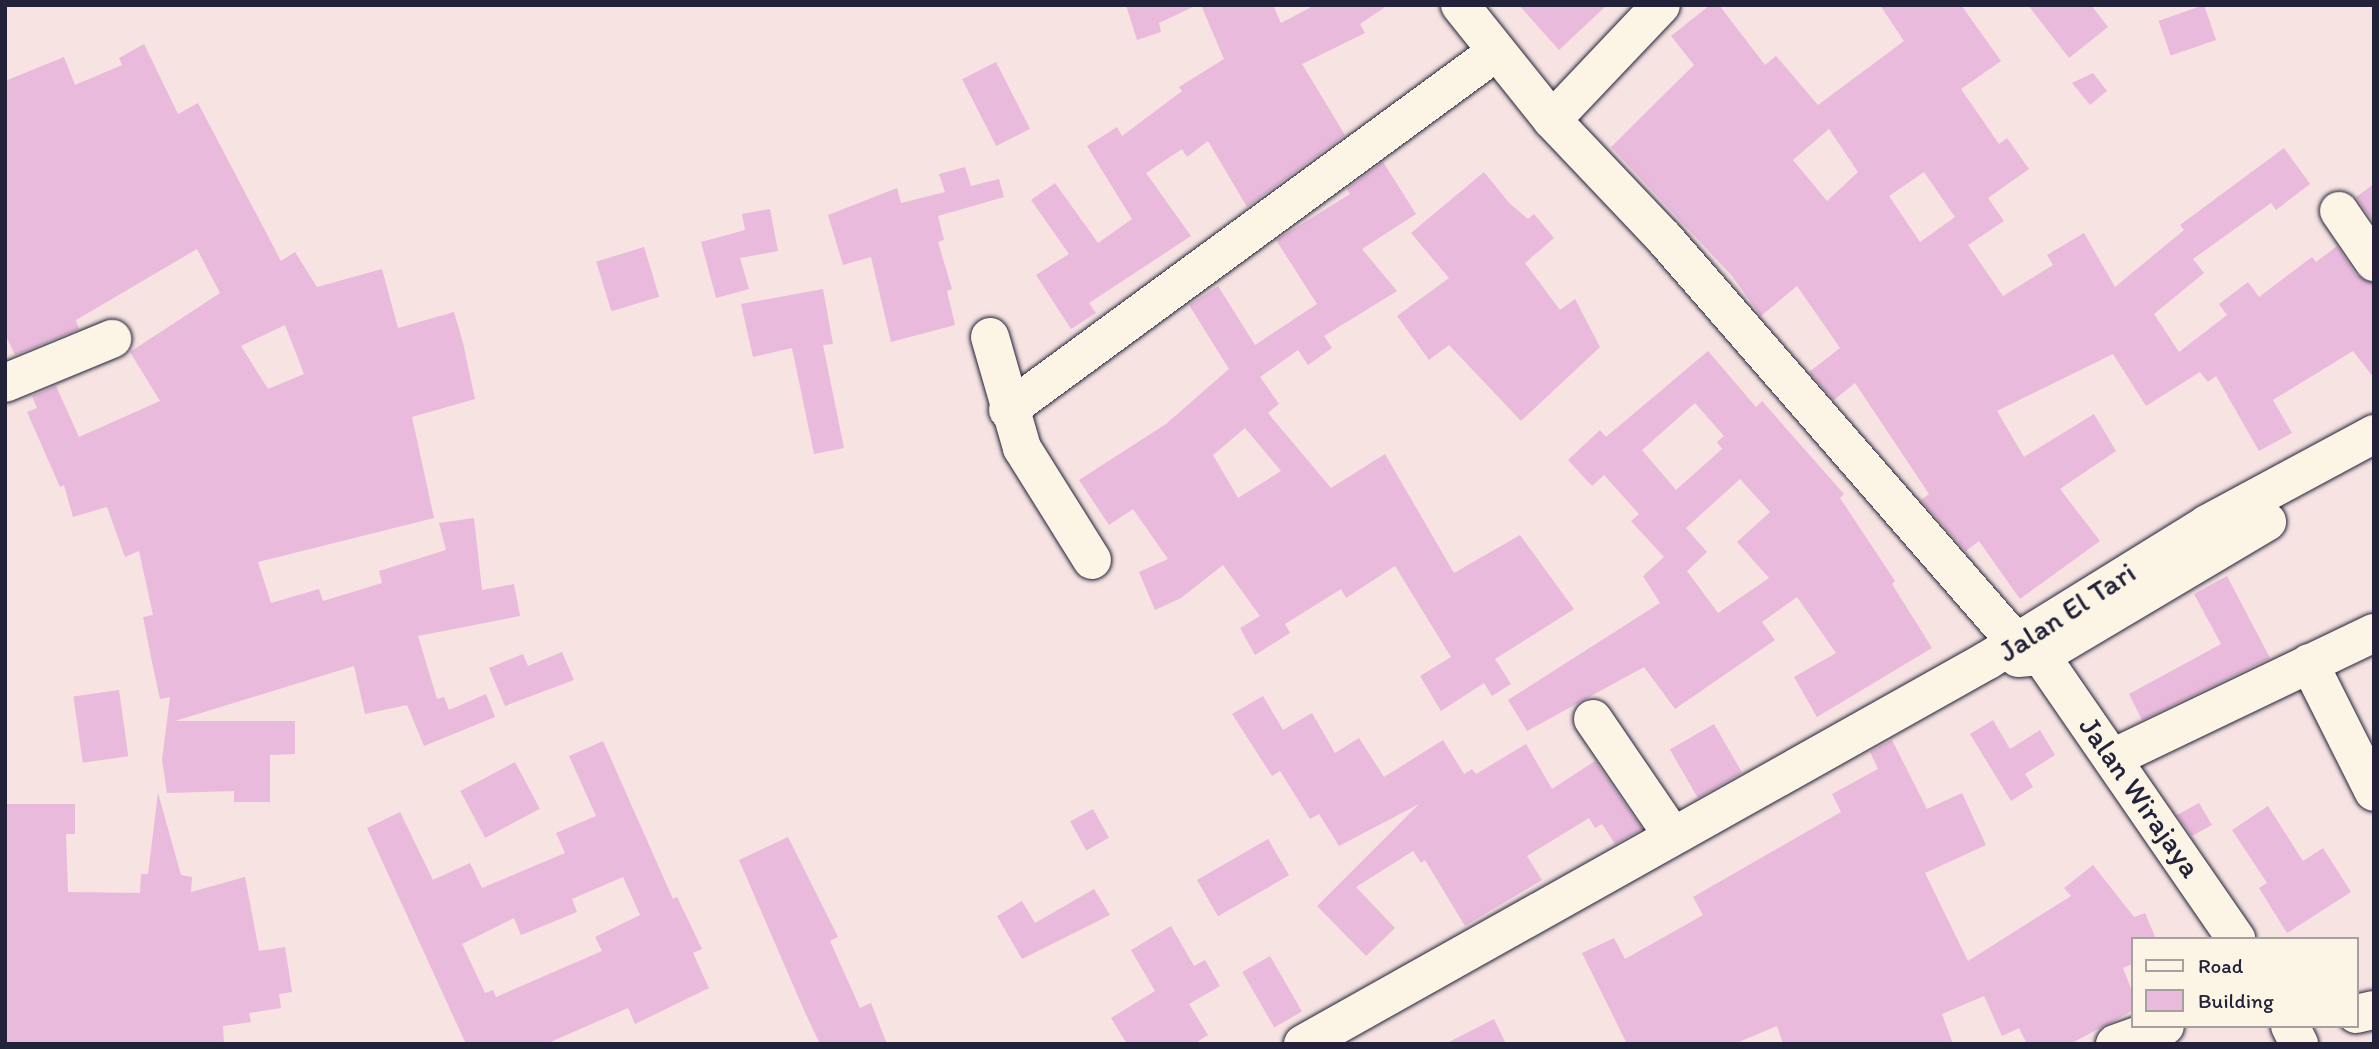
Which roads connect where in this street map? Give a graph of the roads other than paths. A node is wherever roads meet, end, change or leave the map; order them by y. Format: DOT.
graph roads {
  1 [pos="1460,5"];
  2 [pos="1661,5"];
  3 [pos="1496,52"];
  4 [pos="1552,120"];
  5 [pos="2339,211"];
  6 [pos="2374,262"];
  7 [pos="990,337"];
  8 [pos="112,339"];
  9 [pos="5,383"];
  10 [pos="1008,410"];
  11 [pos="2374,435"];
  12 [pos="2374,465"];
  13 [pos="1091,560"];
  14 [pos="2374,633"];
  15 [pos="2014,652"];
  16 [pos="2309,663"];
  17 [pos="1593,719"];
  18 [pos="2115,757"];
  19 [pos="2374,792"];
  20 [pos="1672,835"];
  21 [pos="2235,937"];
  22 [pos="2159,1028"];
  23 [pos="1303,1044"];
  24 [pos="2115,1044"];
  1 -- 3 [label="street, Jalan Wirajaya"];
  2 -- 4 [label="street"];
  3 -- 4 [label="street, Jalan Wirajaya"];
  3 -- 10 [label="street"];
  4 -- 15 [label="street, Jalan Wirajaya"];
  5 -- 6 [label="street"];
  7 -- 10 [label="street"];
  8 -- 9 [label="street"];
  10 -- 13 [label="street"];
  11 -- 15 [label="street, Jalan El Tari"];
  12 -- 15 [label="street, Jalan El Tari"];
  14 -- 16 [label="street"];
  15 -- 18 [label="street, Jalan Wirajaya"];
  15 -- 20 [label="street"];
  16 -- 18 [label="street"];
  16 -- 19 [label="street"];
  17 -- 20 [label="street"];
  18 -- 21 [label="street, Jalan Wirajaya"];
  20 -- 23 [label="street"];
  22 -- 24 [label="street"];
}
